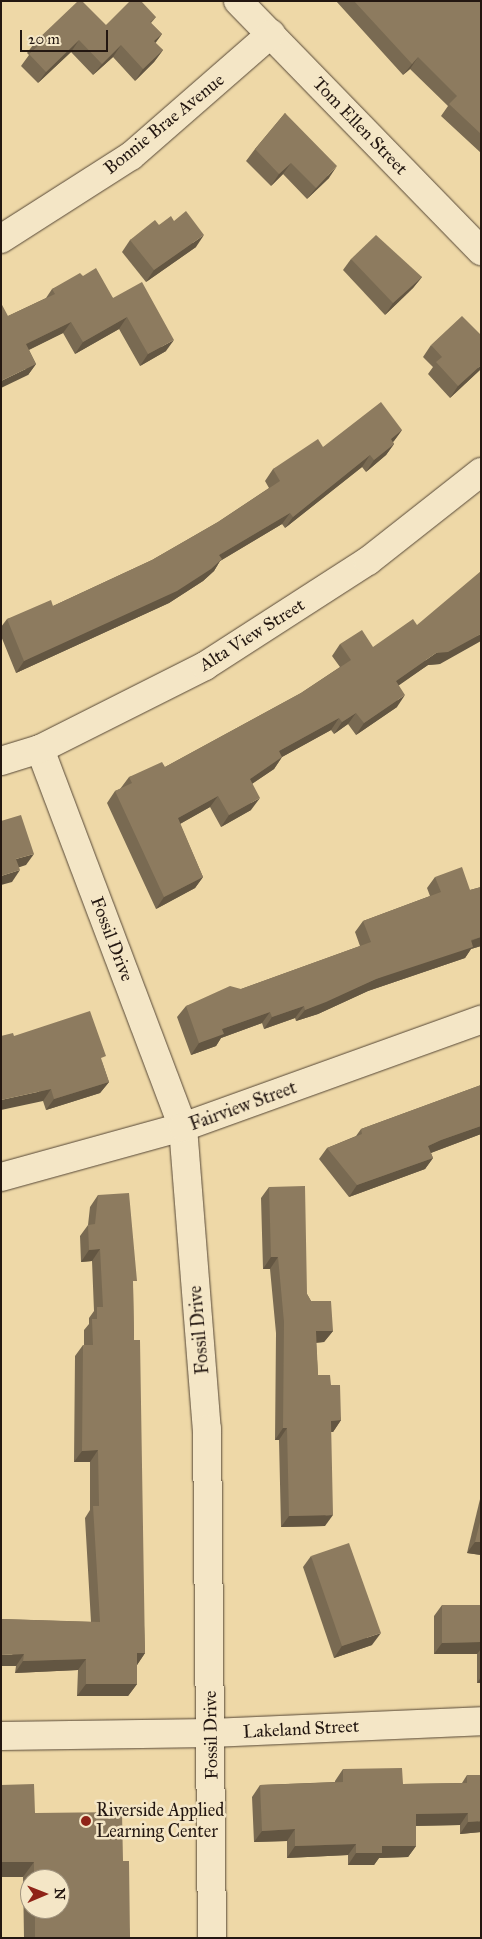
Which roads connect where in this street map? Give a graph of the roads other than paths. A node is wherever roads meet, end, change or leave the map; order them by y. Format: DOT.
graph roads {
  1 [pos="238,1"];
  2 [pos="270,34"];
  3 [pos="1,239"];
  4 [pos="481,251"];
  5 [pos="481,472"];
  6 [pos="40,749"];
  7 [pos="1,761"];
  8 [pos="481,1020"];
  9 [pos="183,1127"];
  10 [pos="1,1177"];
  11 [pos="481,1721"];
  12 [pos="211,1733"];
  13 [pos="1,1736"];
  14 [pos="212,1938"];
  1 -- 2 [label="street, Tom Ellen Street"];
  2 -- 3 [label="street, Bonnie Brae Avenue"];
  2 -- 4 [label="street, Tom Ellen Street"];
  5 -- 6 [label="street, Alta View Street"];
  6 -- 7 [label="street, Alta View Street"];
  6 -- 9 [label="street, Fossil Drive"];
  8 -- 9 [label="street, Fairview Street"];
  9 -- 10 [label="street, Fairview Street"];
  9 -- 12 [label="street, Fossil Drive"];
  11 -- 12 [label="street, Lakeland Street"];
  12 -- 13 [label="street, Lakeland Street"];
  12 -- 14 [label="street, Fossil Drive"];
}
